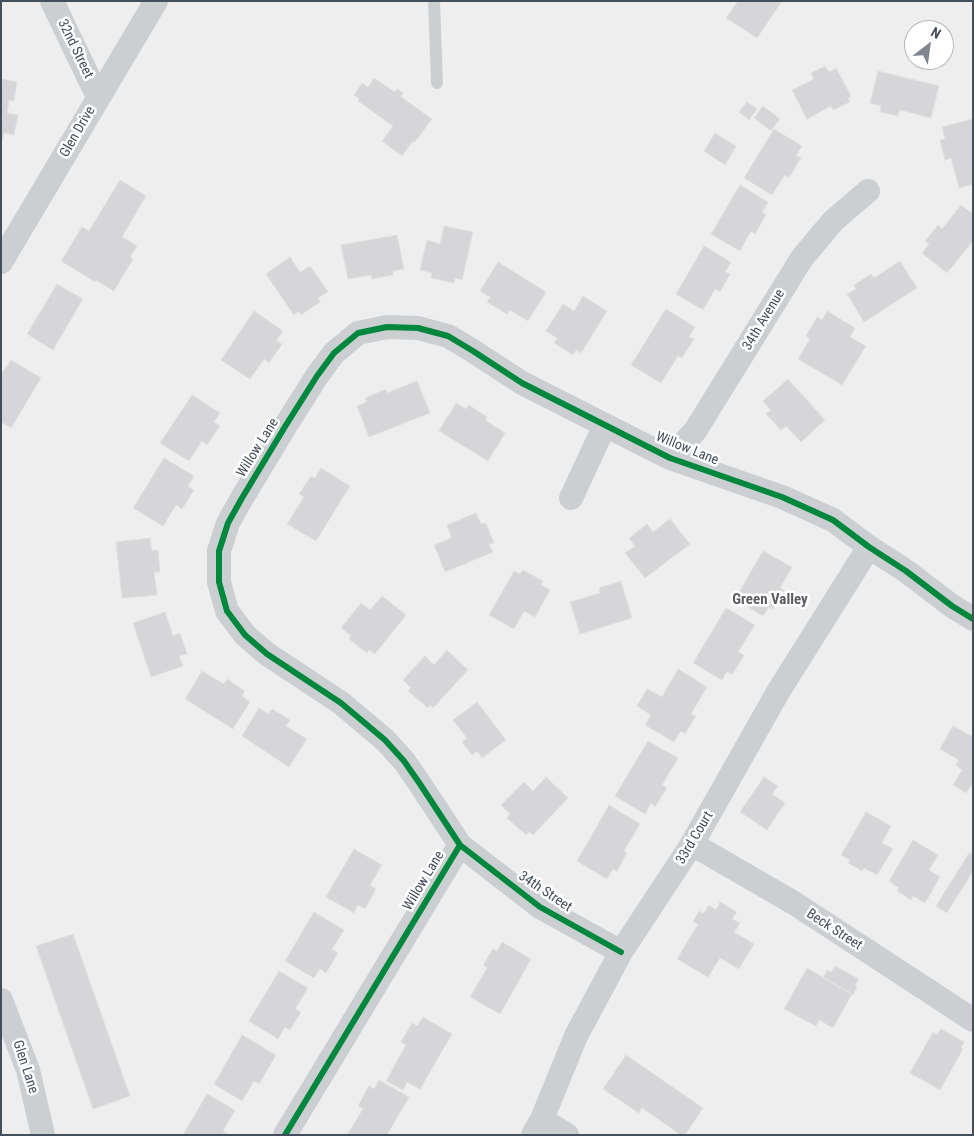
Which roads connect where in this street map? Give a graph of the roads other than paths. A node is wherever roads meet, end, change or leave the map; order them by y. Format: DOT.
graph roads {
  1 [pos="52,1"];
  2 [pos="156,1"];
  3 [pos="434,1"];
  4 [pos="437,83"];
  5 [pos="98,97"];
  6 [pos="868,191"];
  7 [pos="1,262"];
  8 [pos="605,425"];
  9 [pos="670,458"];
  10 [pos="571,498"];
  11 [pos="869,547"];
  12 [pos="973,619"];
  13 [pos="692,844"];
  14 [pos="460,845"];
  15 [pos="621,952"];
  16 [pos="1,1000"];
  17 [pos="973,1020"];
  18 [pos="537,1127"];
  19 [pos="43,1135"];
  20 [pos="285,1135"];
  21 [pos="567,1135"];
  1 -- 5 [label="street, 32nd Street"];
  2 -- 5 [label="street, Glen Drive"];
  3 -- 4 [label="lane"];
  5 -- 7 [label="street, Glen Drive"];
  6 -- 9 [label="street, 34th Avenue"];
  8 -- 9 [label="street, Willow Lane"];
  8 -- 10 [label="street"];
  8 -- 14 [label="street, Willow Lane"];
  9 -- 11 [label="street, Willow Lane"];
  11 -- 12 [label="street, Willow Lane"];
  11 -- 13 [label="street, 33rd Court"];
  13 -- 15 [label="street, 33rd Court"];
  13 -- 17 [label="street, Beck Street"];
  14 -- 15 [label="street, 34th Street"];
  14 -- 20 [label="street, Willow Lane"];
  15 -- 18 [label="street, 33rd Court"];
  16 -- 19 [label="street, Glen Lane"];
  18 -- 21 [label="street"];
}
